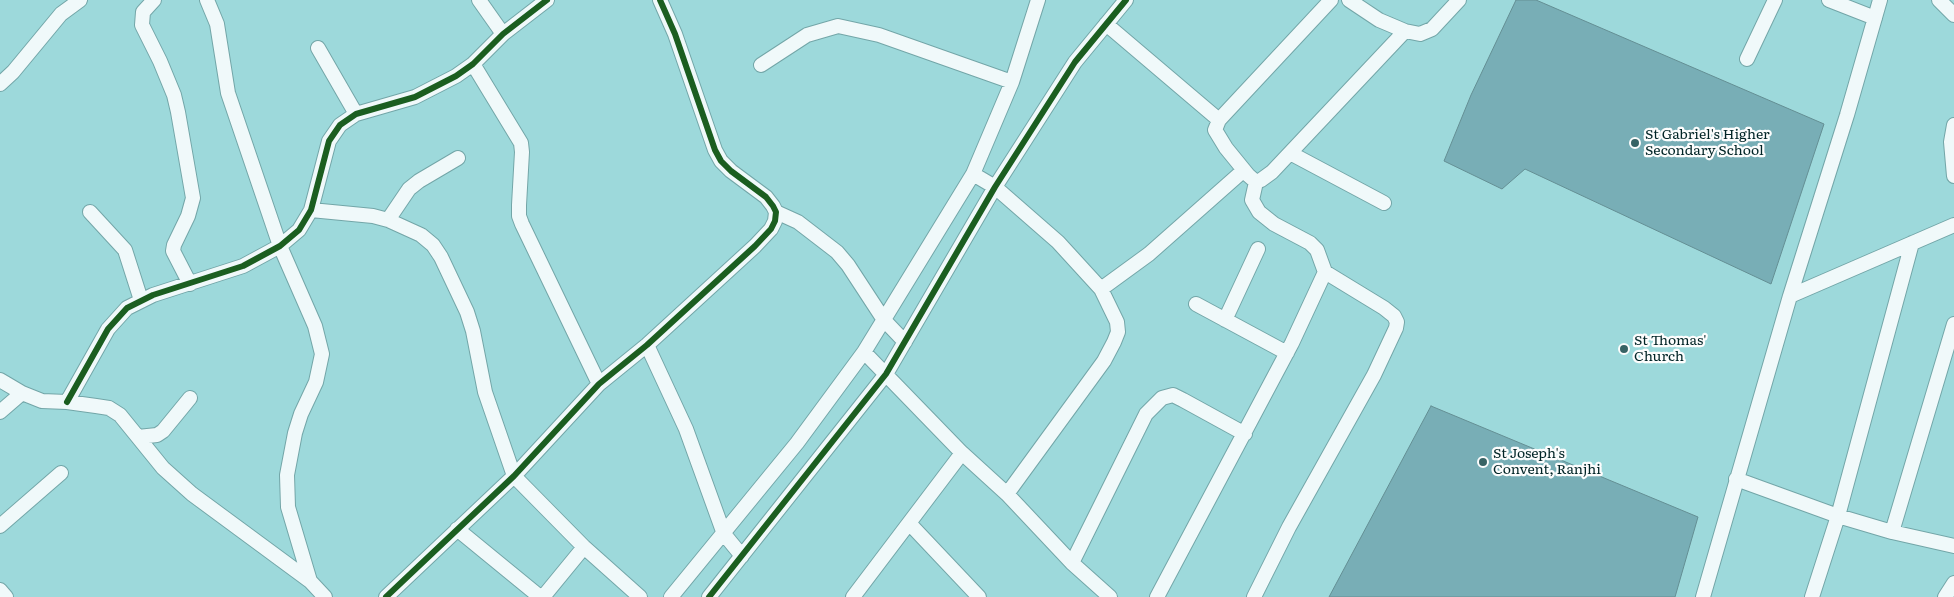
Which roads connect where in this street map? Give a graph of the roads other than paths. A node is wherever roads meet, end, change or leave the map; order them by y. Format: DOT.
graph roads {
  1 [pos="80,0"];
  2 [pos="154,0"];
  3 [pos="207,0"];
  4 [pos="479,0"];
  5 [pos="547,0"];
  6 [pos="1038,0"];
  7 [pos="1126,0"];
  8 [pos="1331,0"];
  9 [pos="1349,0"];
  10 [pos="1459,0"];
  11 [pos="1775,0"];
  12 [pos="1829,0"];
  13 [pos="1880,0"];
  14 [pos="1939,0"];
  15 [pos="658,1"];
  16 [pos="1954,15"];
  17 [pos="1875,18"];
  18 [pos="1106,24"];
  19 [pos="1405,31"];
  20 [pos="503,34"];
  21 [pos="318,48"];
  22 [pos="1747,59"];
  23 [pos="473,64"];
  24 [pos="761,65"];
  25 [pos="1012,82"];
  26 [pos="0,84"];
  27 [pos="356,114"];
  28 [pos="1219,120"];
  29 [pos="1954,125"];
  30 [pos="1290,153"];
  31 [pos="458,158"];
  32 [pos="1244,170"];
  33 [pos="973,174"];
  34 [pos="1954,176"];
  35 [pos="1256,182"];
  36 [pos="995,187"];
  37 [pos="1384,203"];
  38 [pos="311,210"];
  39 [pos="90,212"];
  40 [pos="776,212"];
  41 [pos="388,220"];
  42 [pos="1954,225"];
  43 [pos="1912,243"];
  44 [pos="280,246"];
  45 [pos="1258,249"];
  46 [pos="1325,272"];
  47 [pos="190,284"];
  48 [pos="1101,289"];
  49 [pos="1790,296"];
  50 [pos="141,300"];
  51 [pos="1196,304"];
  52 [pos="884,320"];
  53 [pos="1225,320"];
  54 [pos="1954,324"];
  55 [pos="906,342"];
  56 [pos="647,345"];
  57 [pos="864,352"];
  58 [pos="1287,353"];
  59 [pos="1949,356"];
  60 [pos="886,374"];
  61 [pos="0,380"];
  62 [pos="600,384"];
  63 [pos="22,393"];
  64 [pos="190,398"];
  65 [pos="67,402"];
  66 [pos="0,412"];
  67 [pos="1245,434"];
  68 [pos="138,437"];
  69 [pos="962,453"];
  70 [pos="61,473"];
  71 [pos="514,476"];
  72 [pos="1736,479"];
  73 [pos="1008,494"];
  74 [pos="1838,516"];
  75 [pos="909,523"];
  76 [pos="0,526"];
  77 [pos="457,529"];
  78 [pos="1892,532"];
  79 [pos="724,534"];
  80 [pos="1954,546"];
  81 [pos="584,548"];
  82 [pos="742,556"];
  83 [pos="1072,563"];
  84 [pos="310,581"];
  85 [pos="1954,583"];
  86 [pos="0,590"];
  87 [pos="856,596"];
  88 [pos="6,597"];
  89 [pos="325,597"];
  90 [pos="386,597"];
  91 [pos="542,597"];
  92 [pos="640,597"];
  93 [pos="671,597"];
  94 [pos="709,597"];
  95 [pos="979,597"];
  96 [pos="1110,597"];
  97 [pos="1157,597"];
  98 [pos="1254,597"];
  99 [pos="1703,597"];
  100 [pos="1813,597"];
  101 [pos="1945,597"];
  1 -- 26 [label="street"];
  2 -- 47 [label="street"];
  3 -- 44 [label="street"];
  4 -- 20 [label="street"];
  5 -- 20 [label="street"];
  6 -- 25 [label="street"];
  7 -- 18 [label="street"];
  8 -- 28 [label="street"];
  9 -- 19 [label="street"];
  10 -- 19 [label="street"];
  11 -- 22 [label="street"];
  12 -- 17 [label="street"];
  13 -- 17 [label="street"];
  14 -- 16 [label="street"];
  15 -- 40 [label="street"];
  17 -- 49 [label="street"];
  18 -- 28 [label="street"];
  18 -- 36 [label="street"];
  19 -- 30 [label="street"];
  20 -- 23 [label="street"];
  21 -- 27 [label="street"];
  23 -- 27 [label="street"];
  23 -- 62 [label="street"];
  24 -- 25 [label="street"];
  25 -- 33 [label="street"];
  27 -- 38 [label="street"];
  28 -- 32 [label="street"];
  29 -- 34 [label="street"];
  30 -- 35 [label="street"];
  30 -- 37 [label="street"];
  31 -- 41 [label="street"];
  32 -- 35 [label="street"];
  32 -- 48 [label="street"];
  33 -- 36 [label="street"];
  33 -- 52 [label="street"];
  35 -- 46 [label="street"];
  36 -- 48 [label="street"];
  36 -- 55 [label="street"];
  38 -- 41 [label="street"];
  38 -- 44 [label="street"];
  39 -- 50 [label="street"];
  40 -- 52 [label="street"];
  40 -- 56 [label="street"];
  41 -- 71 [label="street"];
  42 -- 43 [label="street"];
  43 -- 49 [label="street"];
  43 -- 74 [label="street"];
  44 -- 47 [label="street"];
  44 -- 84 [label="street"];
  45 -- 53 [label="street"];
  46 -- 58 [label="street"];
  46 -- 98 [label="street"];
  47 -- 50 [label="street"];
  48 -- 73 [label="street"];
  49 -- 72 [label="street"];
  50 -- 65 [label="street"];
  51 -- 53 [label="street"];
  52 -- 55 [label="street"];
  52 -- 57 [label="street"];
  53 -- 58 [label="street"];
  54 -- 59 [label="street"];
  55 -- 60 [label="street"];
  56 -- 62 [label="street"];
  56 -- 79 [label="street"];
  57 -- 60 [label="street"];
  57 -- 79 [label="street"];
  58 -- 67 [label="street"];
  59 -- 78 [label="street"];
  60 -- 69 [label="street"];
  60 -- 82 [label="street"];
  61 -- 63 [label="street"];
  62 -- 71 [label="street"];
  63 -- 65 [label="street"];
  63 -- 66 [label="street"];
  64 -- 68 [label="street"];
  65 -- 68 [label="street"];
  67 -- 83 [label="street"];
  67 -- 97 [label="street"];
  68 -- 84 [label="street"];
  69 -- 73 [label="street"];
  69 -- 75 [label="street"];
  70 -- 76 [label="street"];
  71 -- 77 [label="street"];
  71 -- 81 [label="street"];
  72 -- 74 [label="street"];
  72 -- 99 [label="street"];
  73 -- 83 [label="street"];
  74 -- 78 [label="street"];
  74 -- 100 [label="street"];
  75 -- 87 [label="street"];
  75 -- 95 [label="street"];
  77 -- 90 [label="street"];
  77 -- 91 [label="street"];
  78 -- 80 [label="street"];
  79 -- 82 [label="street"];
  79 -- 93 [label="street"];
  81 -- 91 [label="street"];
  81 -- 92 [label="street"];
  82 -- 94 [label="street"];
  83 -- 96 [label="street"];
  84 -- 89 [label="street"];
  85 -- 101 [label="street"];
  86 -- 88 [label="street"];
}
